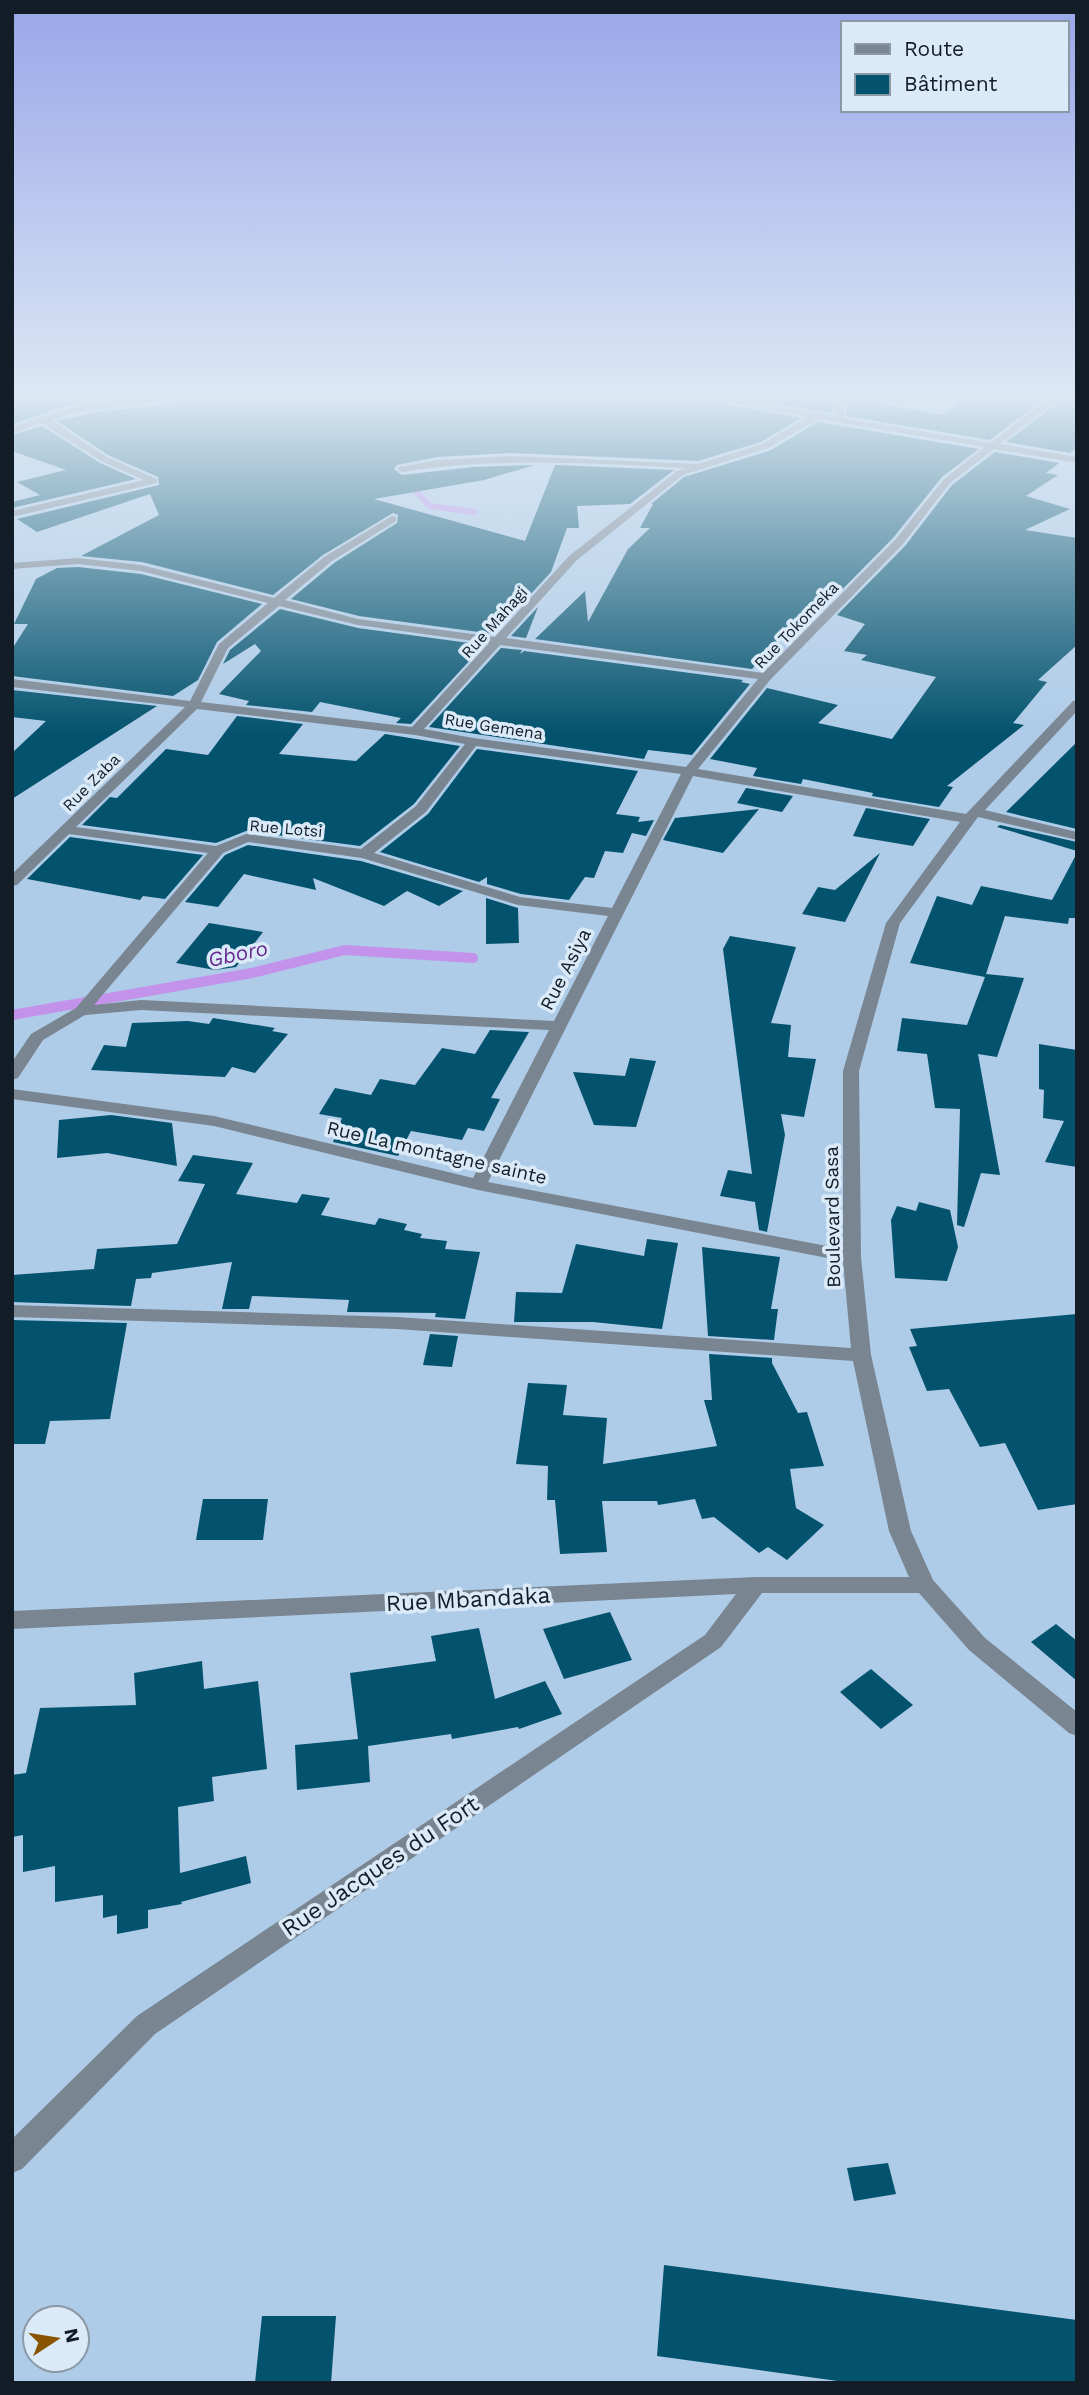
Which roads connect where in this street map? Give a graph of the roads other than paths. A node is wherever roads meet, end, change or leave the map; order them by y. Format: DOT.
graph roads {
  1 [pos="30,510"];
  2 [pos="634,510"];
  3 [pos="924,510"];
  4 [pos="12,514"];
  5 [pos="392,519"];
  6 [pos="12,566"];
  7 [pos="275,603"];
  8 [pos="498,640"];
  9 [pos="766,677"];
  10 [pos="12,683"];
  11 [pos="1077,704"];
  12 [pos="193,706"];
  13 [pos="415,731"];
  14 [pos="473,742"];
  15 [pos="689,771"];
  16 [pos="972,815"];
  17 [pos="66,831"];
  18 [pos="1077,836"];
  19 [pos="218,850"];
  20 [pos="364,854"];
  21 [pos="12,882"];
  22 [pos="616,913"];
  23 [pos="81,1012"];
  24 [pos="557,1026"];
  25 [pos="12,1075"];
  26 [pos="12,1094"];
  27 [pos="478,1185"];
  28 [pos="852,1257"];
  29 [pos="12,1311"];
  30 [pos="861,1355"];
  31 [pos="756,1585"];
  32 [pos="924,1586"];
  33 [pos="12,1620"];
  34 [pos="1077,1726"];
  35 [pos="12,2159"];
  1 -- 4 [label="street"];
  2 -- 8 [label="street, Rue Mahagi"];
  3 -- 9 [label="street, Rue Tokomeka"];
  5 -- 7 [label="street, Rue Zaba"];
  6 -- 7 [label="street"];
  7 -- 8 [label="street"];
  7 -- 12 [label="street, Rue Zaba"];
  8 -- 9 [label="street"];
  8 -- 13 [label="street, Rue Mahagi"];
  9 -- 15 [label="street, Rue Tokomeka"];
  10 -- 12 [label="street, Rue Gemena"];
  11 -- 16 [label="street, Boulevard Sasa"];
  12 -- 13 [label="street, Rue Gemena"];
  12 -- 17 [label="street, Rue Zaba"];
  13 -- 14 [label="street, Rue Gemena"];
  14 -- 15 [label="street, Rue Gemena"];
  14 -- 20 [label="street"];
  15 -- 16 [label="street, Rue Gemena"];
  15 -- 22 [label="street, Rue Asiya"];
  16 -- 18 [label="street, Rue Gemena"];
  16 -- 28 [label="street, Boulevard Sasa"];
  17 -- 19 [label="street"];
  17 -- 21 [label="street, Rue Zaba"];
  19 -- 20 [label="street, Rue Lotsi"];
  19 -- 23 [label="street"];
  20 -- 22 [label="street, Rue Lotsi"];
  22 -- 24 [label="street, Rue Asiya"];
  23 -- 24 [label="street"];
  23 -- 25 [label="street"];
  24 -- 27 [label="street, Rue Asiya"];
  26 -- 27 [label="street, Rue La montagne sainte"];
  27 -- 28 [label="street, Rue La montagne sainte"];
  28 -- 30 [label="street, Boulevard Sasa"];
  29 -- 30 [label="street"];
  30 -- 32 [label="street, Boulevard Sasa"];
  31 -- 32 [label="street, Rue Mbandaka"];
  31 -- 33 [label="street, Rue Mbandaka"];
  31 -- 35 [label="street, Rue Jacques du Fort"];
  32 -- 34 [label="street, Boulevard Sasa"];
}
